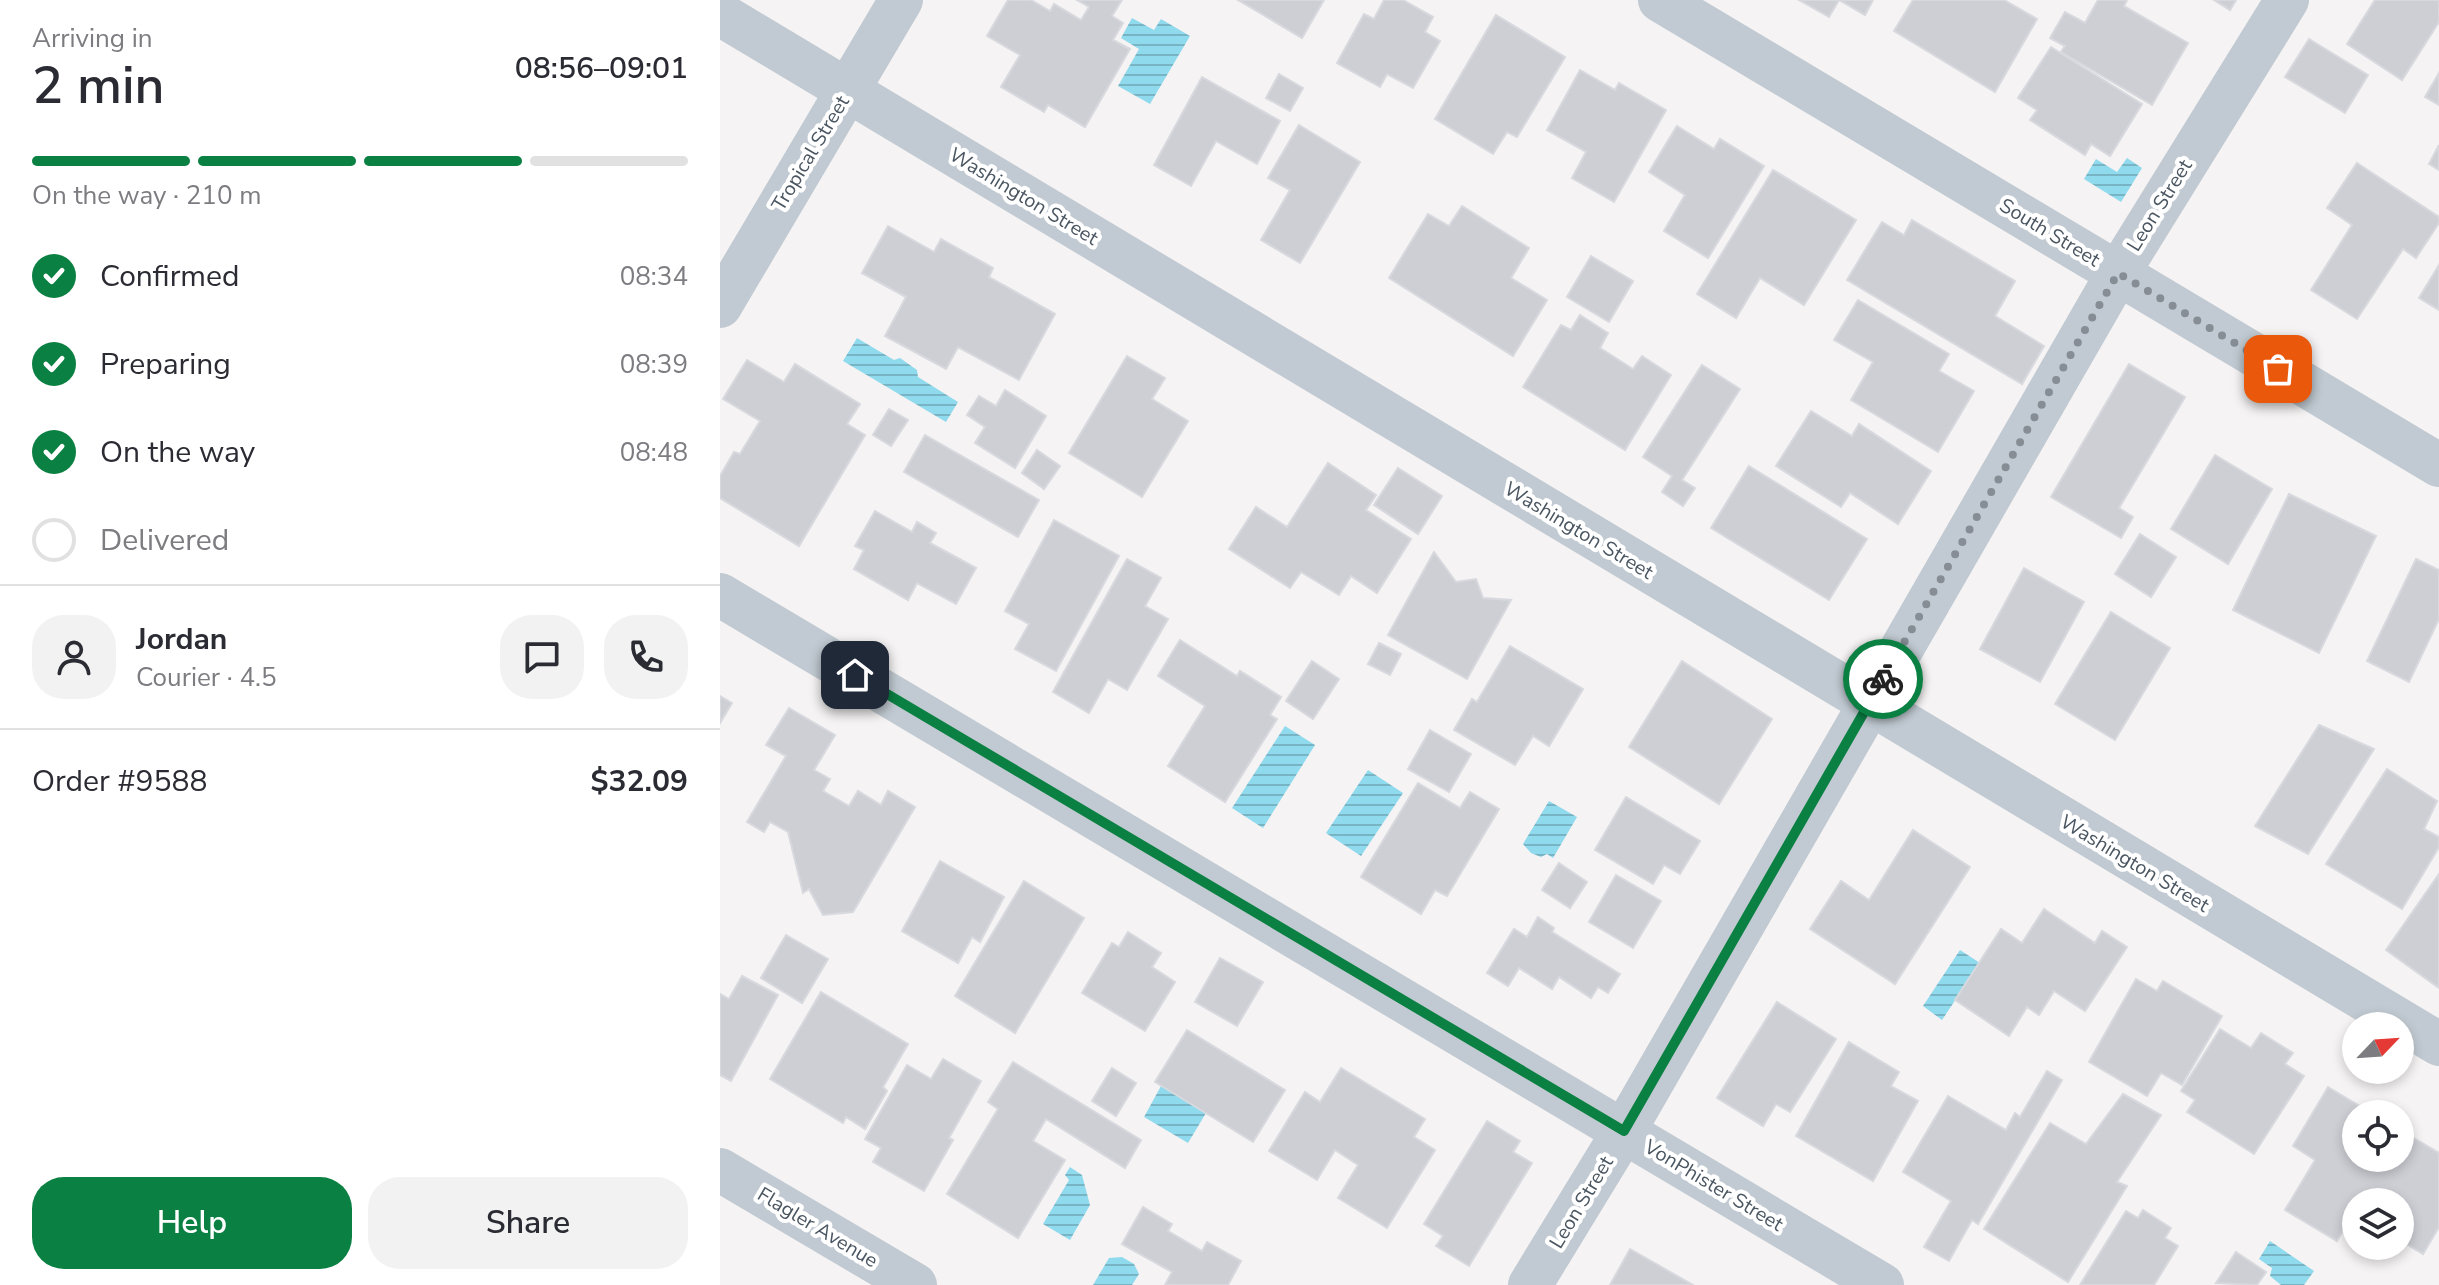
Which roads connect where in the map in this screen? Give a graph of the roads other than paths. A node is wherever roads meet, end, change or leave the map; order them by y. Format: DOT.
graph roads {
  1 [pos="901,0"];
  2 [pos="1660,0"];
  3 [pos="2287,0"];
  4 [pos="720,14"];
  5 [pos="848,90"];
  6 [pos="2118,273"];
  7 [pos="720,306"];
  8 [pos="2439,465"];
  9 [pos="720,595"];
  10 [pos="1868,704"];
  11 [pos="2439,1044"];
  12 [pos="1624,1131"];
  13 [pos="720,1170"];
  14 [pos="915,1285"];
  15 [pos="1530,1285"];
  16 [pos="1882,1285"];
  1 -- 5 [label="street, Tropical Street"];
  2 -- 6 [label="street, South Street"];
  3 -- 6 [label="street, Leon Street"];
  4 -- 5 [label="street, Washington Street"];
  5 -- 7 [label="street, Tropical Street"];
  5 -- 10 [label="street, Washington Street"];
  6 -- 8 [label="street, South Street"];
  6 -- 10 [label="street, Leon Street"];
  9 -- 12 [label="street, VonPhister Street"];
  10 -- 11 [label="street, Washington Street"];
  10 -- 12 [label="street, Leon Street"];
  12 -- 15 [label="street, Leon Street"];
  12 -- 16 [label="street, VonPhister Street"];
  13 -- 14 [label="street, Flagler Avenue"];
}
